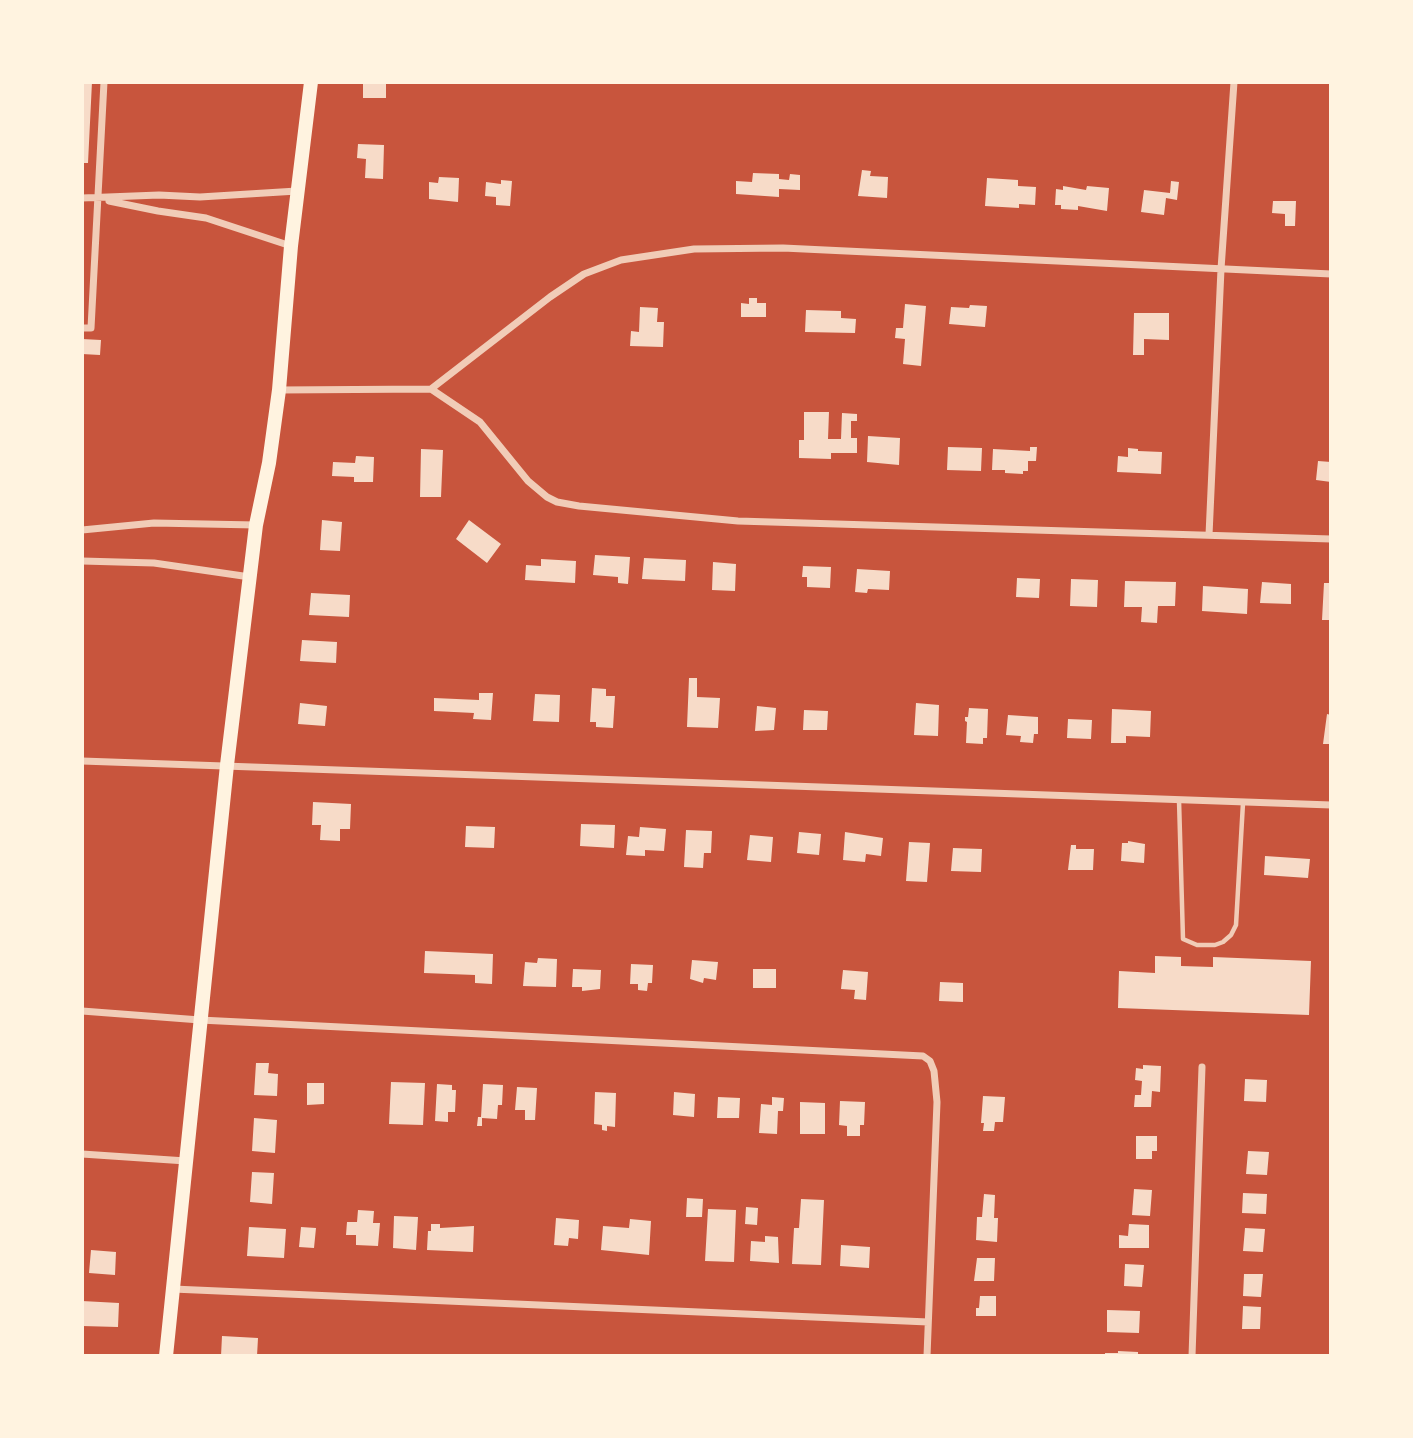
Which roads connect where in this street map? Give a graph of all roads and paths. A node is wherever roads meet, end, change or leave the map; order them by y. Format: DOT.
graph roads {
  1 [pos="104,82"];
  2 [pos="311,82"];
  3 [pos="1234,82"];
  4 [pos="298,191"];
  5 [pos="82,198"];
  6 [pos="98,198"];
  7 [pos="291,246"];
  8 [pos="1221,269"];
  9 [pos="1331,274"];
  10 [pos="86,328"];
  11 [pos="431,389"];
  12 [pos="279,390"];
  13 [pos="256,525"];
  14 [pos="82,530"];
  15 [pos="1209,535"];
  16 [pos="1331,539"];
  17 [pos="82,561"];
  18 [pos="250,577"];
  19 [pos="82,761"];
  20 [pos="227,765"];
  21 [pos="1179,800"];
  22 [pos="1243,802"];
  23 [pos="1331,805"];
  24 [pos="82,1010"];
  25 [pos="200,1020"];
  26 [pos="1202,1067"];
  27 [pos="82,1154"];
  28 [pos="187,1161"];
  29 [pos="172,1289"];
  30 [pos="928,1322"];
  31 [pos="166,1356"];
  32 [pos="927,1356"];
  33 [pos="1192,1356"];
  1 -- 6 [label="street"];
  2 -- 4 [label="main road"];
  3 -- 8 [label="street"];
  4 -- 6 [label="street"];
  4 -- 7 [label="main road"];
  5 -- 6 [label="street"];
  6 -- 7 [label="street"];
  6 -- 10 [label="street"];
  7 -- 12 [label="main road"];
  8 -- 9 [label="street"];
  8 -- 11 [label="street"];
  8 -- 15 [label="street"];
  11 -- 12 [label="street"];
  11 -- 15 [label="street"];
  12 -- 13 [label="main road"];
  13 -- 14 [label="street"];
  13 -- 18 [label="main road"];
  15 -- 16 [label="street"];
  17 -- 18 [label="street"];
  18 -- 20 [label="main road"];
  19 -- 20 [label="street"];
  20 -- 21 [label="street"];
  20 -- 25 [label="main road"];
  21 -- 22 [label="street"];
  21 -- 22 [label="lane"];
  22 -- 23 [label="street"];
  24 -- 25 [label="street"];
  25 -- 28 [label="main road"];
  25 -- 30 [label="street"];
  26 -- 33 [label="street"];
  27 -- 28 [label="street"];
  28 -- 29 [label="main road"];
  29 -- 30 [label="street"];
  29 -- 31 [label="main road"];
  30 -- 32 [label="street"];
}
